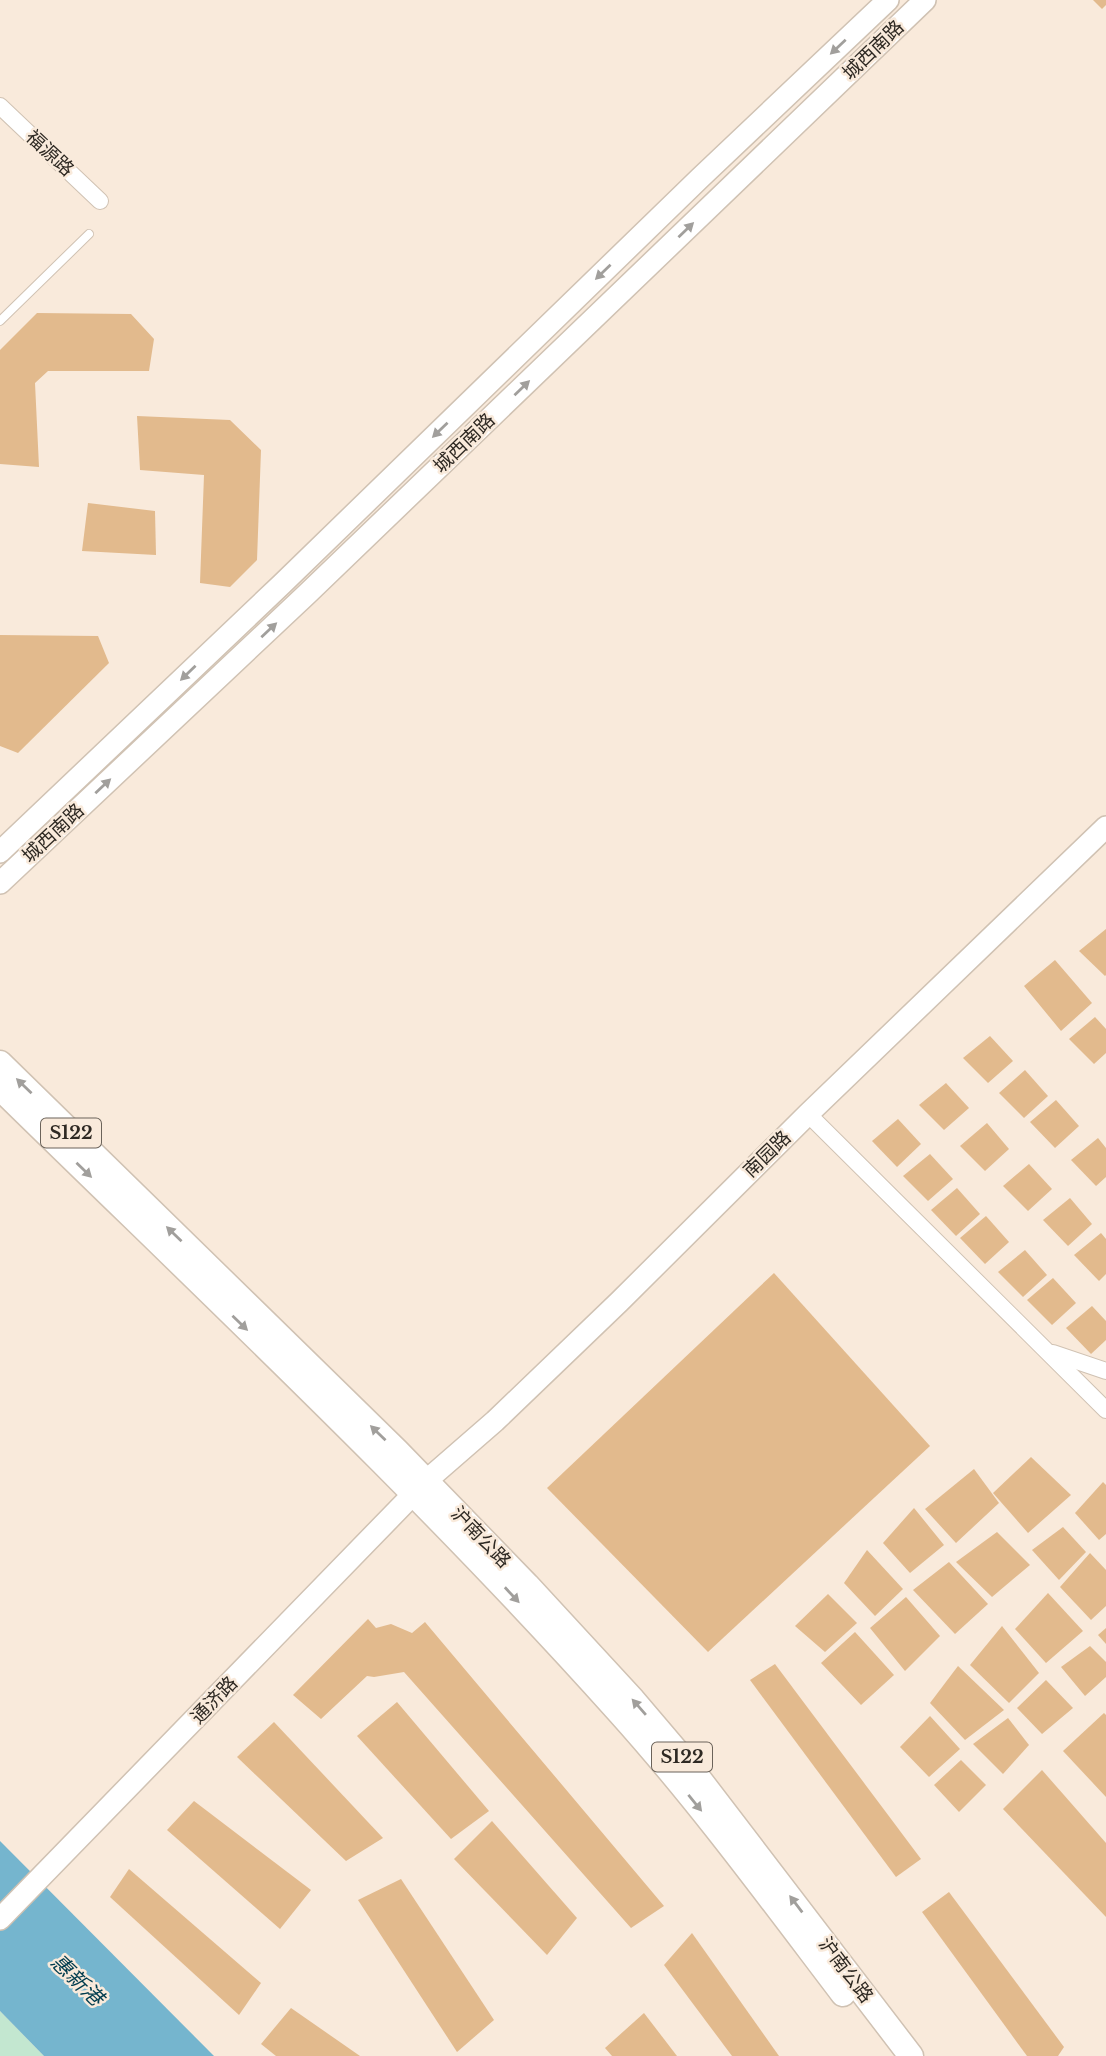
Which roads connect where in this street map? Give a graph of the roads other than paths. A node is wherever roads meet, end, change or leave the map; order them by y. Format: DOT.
graph roads {
  1 [pos="888,0"];
  2 [pos="925,0"];
  3 [pos="0,106"];
  4 [pos="100,201"];
  5 [pos="89,234"];
  6 [pos="0,321"];
  7 [pos="1106,827"];
  8 [pos="0,852"];
  9 [pos="0,883"];
  10 [pos="0,1063"];
  11 [pos="0,1088"];
  12 [pos="808,1114"];
  13 [pos="135,1208"];
  14 [pos="1047,1350"];
  15 [pos="1106,1371"];
  16 [pos="1106,1410"];
  17 [pos="420,1487"];
  18 [pos="0,1919"];
  19 [pos="889,2056"];
  20 [pos="911,2056"];
  1 -- 8 [label="main road, 城西南路, one-way"];
  9 -- 2 [label="main road, 城西南路, one-way"];
  3 -- 4 [label="street, 福源路"];
  5 -- 6 [label="lane"];
  7 -- 12 [label="main road, 南园路"];
  13 -- 10 [label="main road, 沪南公路 / S122, one-way"];
  11 -- 13 [label="main road, 沪南公路 / S122, one-way"];
  12 -- 14 [label="street"];
  12 -- 17 [label="main road, 南园路"];
  13 -- 17 [label="main road, 沪南公路 / S122"];
  14 -- 15 [label="street"];
  14 -- 16 [label="street"];
  17 -- 18 [label="main road, 通济路"];
  17 -- 19 [label="main road, 沪南公路 / S122, one-way"];
  20 -- 17 [label="main road, 沪南公路 / S122, one-way"];
}
